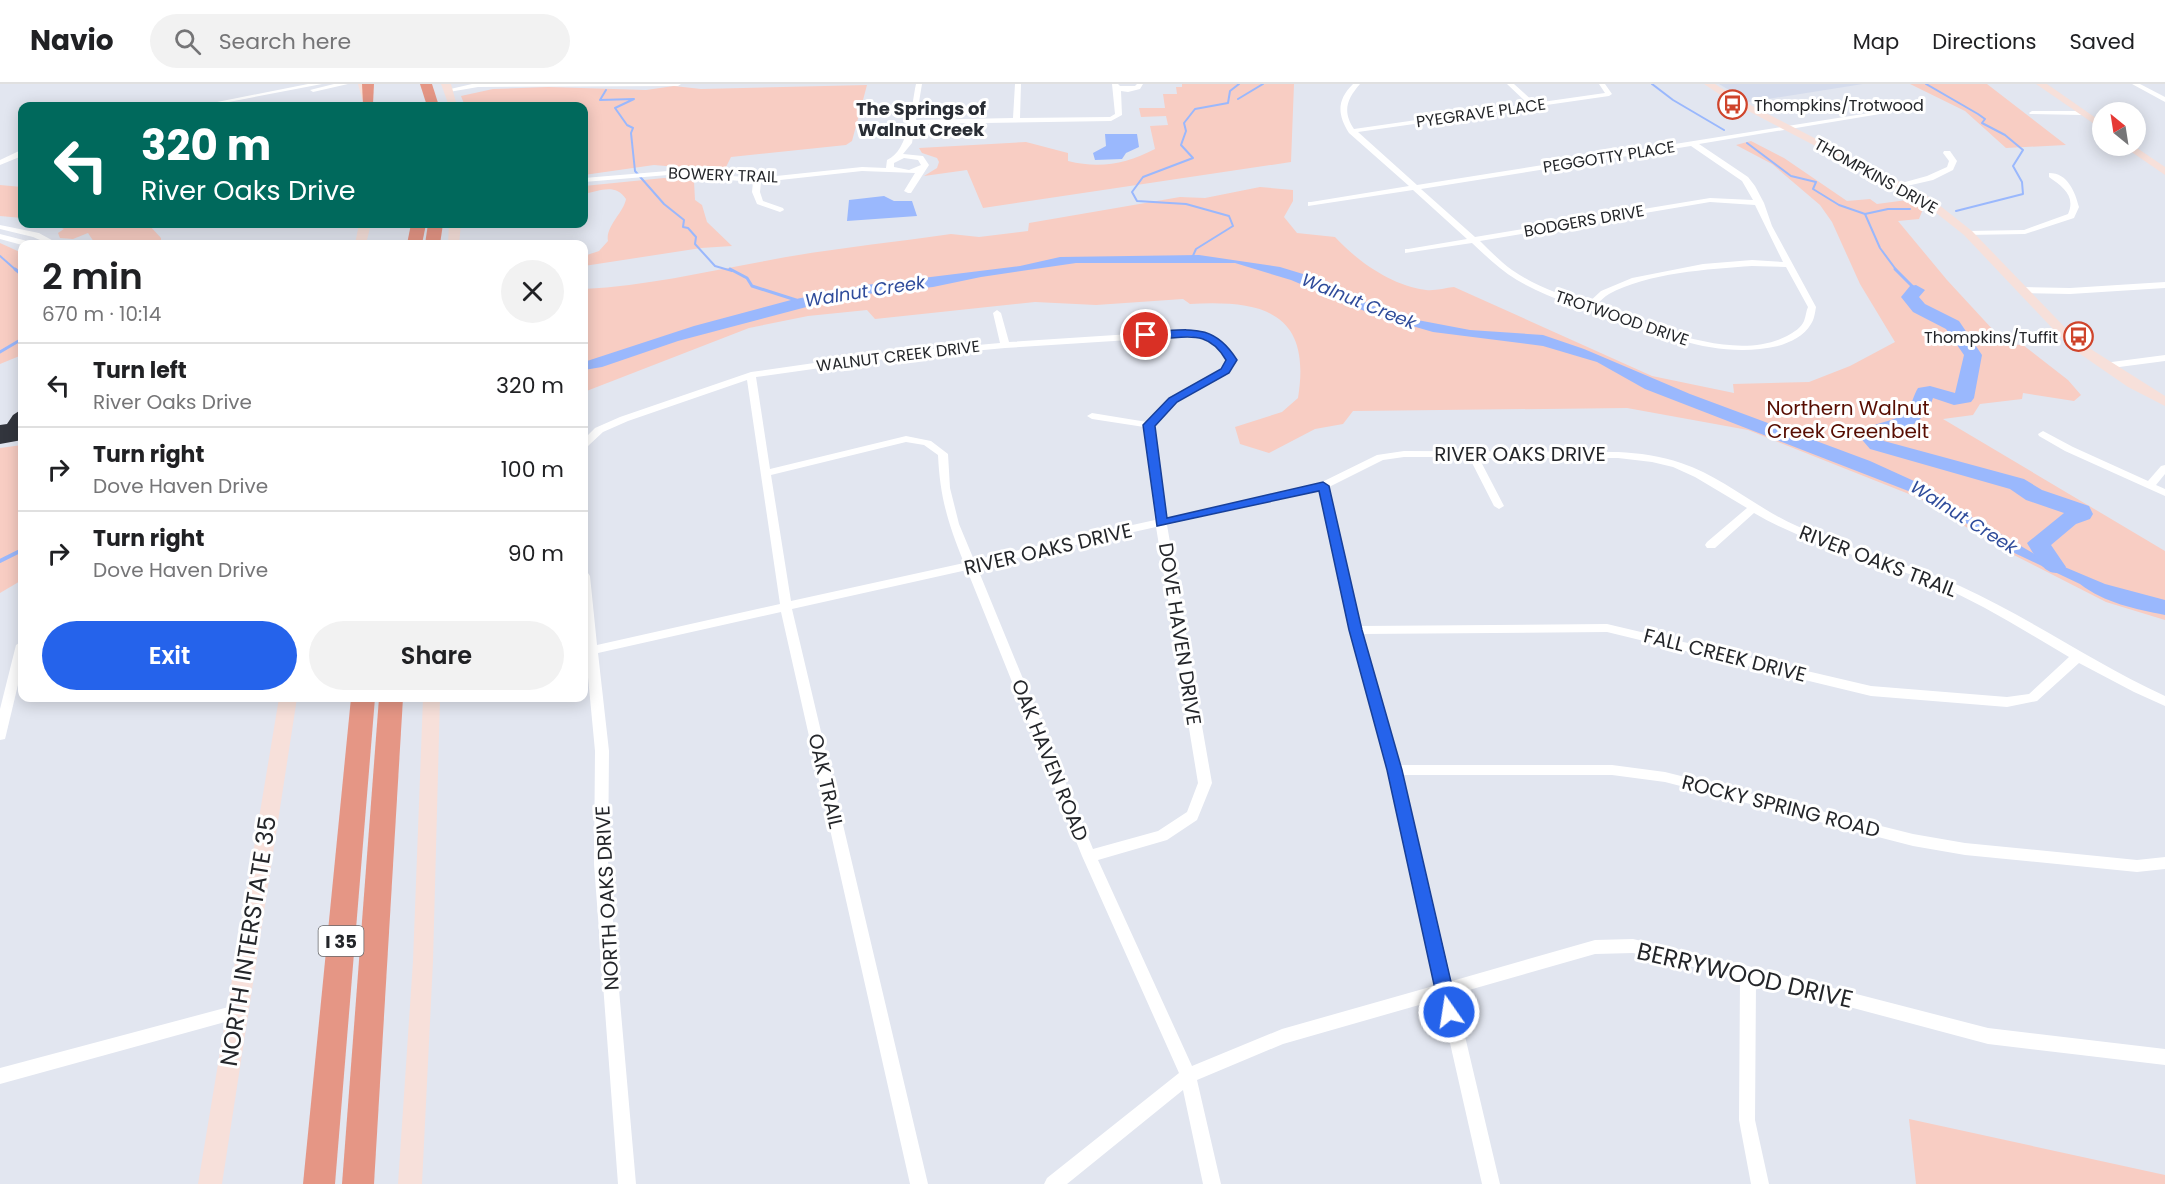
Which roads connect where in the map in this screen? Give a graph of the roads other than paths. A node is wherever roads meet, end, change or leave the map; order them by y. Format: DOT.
graph roads {
  1 [pos="319,84"];
  2 [pos="345,84"];
  3 [pos="363,84"];
  4 [pos="368,84"];
  5 [pos="678,84"];
  6 [pos="919,84"];
  7 [pos="1018,84"];
  8 [pos="1140,84"];
  9 [pos="1357,84"];
  10 [pos="1510,84"];
  11 [pos="1602,84"];
  12 [pos="1709,84"];
  13 [pos="2041,84"];
  14 [pos="2135,84"];
  15 [pos="419,85"];
  16 [pos="1116,86"];
  17 [pos="447,87"];
  18 [pos="2165,100"];
  19 [pos="222,102"];
  20 [pos="248,102"];
  21 [pos="368,102"];
  22 [pos="368,102"];
  23 [pos="418,102"];
  24 [pos="431,102"];
  25 [pos="452,102"];
  26 [pos="1534,105"];
  27 [pos="1907,109"];
  28 [pos="2032,113"];
  29 [pos="2082,113"];
  30 [pos="2092,120"];
  31 [pos="1016,121"];
  32 [pos="911,122"];
  33 [pos="1788,128"];
  34 [pos="1352,131"];
  35 [pos="908,142"];
  36 [pos="1692,143"];
  37 [pos="18,149"];
  38 [pos="1947,153"];
  39 [pos="18,155"];
  40 [pos="0,156"];
  41 [pos="2143,156"];
  42 [pos="918,157"];
  43 [pos="0,163"];
  44 [pos="893,163"];
  45 [pos="922,168"];
  46 [pos="2165,171"];
  47 [pos="903,172"];
  48 [pos="2052,175"];
  49 [pos="913,179"];
  50 [pos="588,180"];
  51 [pos="757,180"];
  52 [pos="1901,186"];
  53 [pos="1413,188"];
  54 [pos="908,191"];
  55 [pos="1760,202"];
  56 [pos="1311,204"];
  57 [pos="780,210"];
  58 [pos="0,227"];
  59 [pos="1968,233"];
  60 [pos="36,235"];
  61 [pos="0,236"];
  62 [pos="28,240"];
  63 [pos="47,240"];
  64 [pos="1473,240"];
  65 [pos="18,241"];
  66 [pos="1408,252"];
  67 [pos="1788,265"];
  68 [pos="2165,285"];
  69 [pos="2022,290"];
  70 [pos="1589,307"];
  71 [pos="998,313"];
  72 [pos="1005,345"];
  73 [pos="2165,358"];
  74 [pos="2104,366"];
  75 [pos="751,375"];
  76 [pos="2165,402"];
  77 [pos="1092,416"];
  78 [pos="1149,425"];
  79 [pos="2043,434"];
  80 [pos="588,440"];
  81 [pos="1472,453"];
  82 [pos="1618,455"];
  83 [pos="2165,468"];
  84 [pos="767,473"];
  85 [pos="1323,486"];
  86 [pos="2149,486"];
  87 [pos="2165,493"];
  88 [pos="1499,506"];
  89 [pos="1752,509"];
  90 [pos="1161,523"];
  91 [pos="1711,545"];
  92 [pos="972,566"];
  93 [pos="786,607"];
  94 [pos="1355,630"];
  95 [pos="588,651"];
  96 [pos="2077,657"];
  97 [pos="588,658"];
  98 [pos="18,661"];
  99 [pos="2165,701"];
  100 [pos="287,702"];
  101 [pos="363,702"];
  102 [pos="391,702"];
  103 [pos="431,702"];
  104 [pos="0,735"];
  105 [pos="1395,770"];
  106 [pos="1089,856"];
  107 [pos="2165,863"];
  108 [pos="1748,973"];
  109 [pos="1444,990"];
  110 [pos="236,1011"];
  111 [pos="2165,1057"];
  112 [pos="0,1076"];
  113 [pos="1188,1076"];
  114 [pos="210,1184"];
  115 [pos="319,1184"];
  116 [pos="358,1184"];
  117 [pos="410,1184"];
  118 [pos="627,1184"];
  119 [pos="919,1184"];
  120 [pos="1053,1184"];
  121 [pos="1212,1184"];
  122 [pos="1491,1184"];
  123 [pos="1760,1184"];
  1 -- 19 [label="street"];
  2 -- 20 [label="street"];
  3 -- 21 [label="street"];
  4 -- 22 [label="highway"];
  5 -- 17 [label="street"];
  6 -- 32 [label="street"];
  7 -- 31 [label="street"];
  8 -- 16 [label="street"];
  9 -- 34 [label="street, TROTWOOD DRIVE"];
  10 -- 26 [label="street"];
  11 -- 26 [label="street, PYEGRAVE PLACE"];
  12 -- 33 [label="street, THOMPKINS DRIVE"];
  13 -- 29 [label="street"];
  14 -- 18 [label="street"];
  15 -- 23 [label="highway"];
  15 -- 24 [label="highway"];
  16 -- 31 [label="street"];
  17 -- 25 [label="street"];
  26 -- 34 [label="street, PYEGRAVE PLACE"];
  27 -- 33 [label="street, PEGGOTTY PLACE"];
  28 -- 29 [label="street"];
  29 -- 30 [label="street"];
  31 -- 32 [label="street"];
  32 -- 35 [label="street"];
  33 -- 36 [label="street, PEGGOTTY PLACE"];
  33 -- 52 [label="street, THOMPKINS DRIVE"];
  34 -- 53 [label="street, TROTWOOD DRIVE"];
  35 -- 42 [label="street"];
  35 -- 44 [label="street"];
  36 -- 53 [label="street, PEGGOTTY PLACE"];
  36 -- 55 [label="street, TROTWOOD DRIVE"];
  37 -- 40 [label="street"];
  38 -- 52 [label="street"];
  39 -- 43 [label="street"];
  41 -- 46 [label="street"];
  42 -- 44 [label="street"];
  42 -- 45 [label="street"];
  44 -- 47 [label="street"];
  44 -- 51 [label="street, BOWERY TRAIL"];
  45 -- 47 [label="street"];
  45 -- 49 [label="street"];
  47 -- 49 [label="street"];
  48 -- 59 [label="street"];
  49 -- 54 [label="street"];
  50 -- 51 [label="street, BOWERY TRAIL"];
  51 -- 57 [label="street"];
  52 -- 59 [label="street, THOMPKINS DRIVE"];
  53 -- 56 [label="street, PEGGOTTY PLACE"];
  53 -- 64 [label="street, TROTWOOD DRIVE"];
  55 -- 64 [label="street, BODGERS DRIVE"];
  55 -- 67 [label="street, TROTWOOD DRIVE"];
  58 -- 60 [label="street"];
  59 -- 69 [label="street, THOMPKINS DRIVE"];
  60 -- 62 [label="street"];
  60 -- 63 [label="street"];
  61 -- 65 [label="street"];
  64 -- 66 [label="street, BODGERS DRIVE"];
  64 -- 70 [label="street, TROTWOOD DRIVE"];
  67 -- 70 [label="street"];
  67 -- 70 [label="street, TROTWOOD DRIVE"];
  68 -- 69 [label="street"];
  69 -- 74 [label="street, THOMPKINS DRIVE"];
  71 -- 72 [label="street"];
  72 -- 75 [label="street, WALNUT CREEK DRIVE"];
  72 -- 78 [label="street, WALNUT CREEK DRIVE"];
  73 -- 74 [label="street"];
  74 -- 76 [label="street, THOMPKINS DRIVE"];
  75 -- 80 [label="street, WALNUT CREEK DRIVE"];
  75 -- 84 [label="street, OAK TRAIL"];
  77 -- 78 [label="street"];
  78 -- 90 [label="street, DOVE HAVEN DRIVE"];
  79 -- 86 [label="street"];
  81 -- 82 [label="street, RIVER OAKS DRIVE"];
  81 -- 85 [label="street, RIVER OAKS DRIVE"];
  81 -- 88 [label="street"];
  82 -- 89 [label="street, RIVER OAKS TRAIL"];
  83 -- 86 [label="street"];
  84 -- 92 [label="street, OAK HAVEN ROAD"];
  84 -- 93 [label="street, OAK TRAIL"];
  85 -- 90 [label="street, RIVER OAKS DRIVE"];
  85 -- 94 [label="street"];
  86 -- 87 [label="street"];
  89 -- 91 [label="street"];
  89 -- 96 [label="street, RIVER OAKS TRAIL"];
  90 -- 92 [label="street, RIVER OAKS DRIVE"];
  90 -- 106 [label="street, DOVE HAVEN DRIVE"];
  92 -- 93 [label="street, RIVER OAKS DRIVE"];
  92 -- 106 [label="street, OAK HAVEN ROAD"];
  93 -- 95 [label="street, RIVER OAKS DRIVE"];
  93 -- 119 [label="street, OAK TRAIL"];
  94 -- 96 [label="street, FALL CREEK DRIVE"];
  94 -- 105 [label="street"];
  96 -- 99 [label="street, RIVER OAKS TRAIL"];
  97 -- 118 [label="street, NORTH OAKS DRIVE"];
  98 -- 104 [label="street"];
  100 -- 110 [label="street, NORTH INTERSTATE 35"];
  101 -- 115 [label="highway, I 35"];
  102 -- 116 [label="highway, I 35"];
  103 -- 117 [label="street"];
  105 -- 107 [label="street, ROCKY SPRING ROAD"];
  105 -- 109 [label="street"];
  106 -- 113 [label="street, OAK HAVEN ROAD"];
  108 -- 109 [label="street, BERRYWOOD DRIVE"];
  108 -- 111 [label="street, BERRYWOOD DRIVE"];
  108 -- 123 [label="street"];
  109 -- 113 [label="street, BERRYWOOD DRIVE"];
  109 -- 122 [label="street"];
  110 -- 112 [label="street"];
  110 -- 114 [label="street, NORTH INTERSTATE 35"];
  113 -- 120 [label="street, BERRYWOOD DRIVE"];
  113 -- 121 [label="street, OAK HAVEN ROAD"];
}
